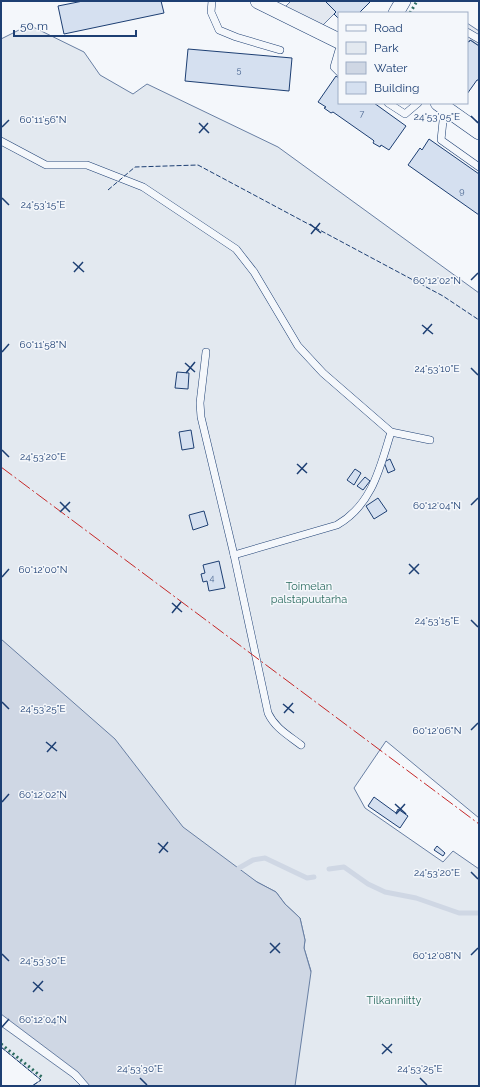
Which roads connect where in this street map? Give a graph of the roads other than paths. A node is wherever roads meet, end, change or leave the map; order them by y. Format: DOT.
graph roads {
  1 [pos="212,1"];
  2 [pos="403,1"];
  3 [pos="265,2"];
  4 [pos="397,12"];
  5 [pos="468,32"];
  6 [pos="479,38"];
  7 [pos="338,40"];
  8 [pos="280,50"];
  9 [pos="338,53"];
  10 [pos="338,71"];
  11 [pos="390,104"];
  12 [pos="417,104"];
  13 [pos="443,107"];
  14 [pos="479,132"];
  15 [pos="1,141"];
  16 [pos="479,167"];
  17 [pos="206,352"];
  18 [pos="390,432"];
  19 [pos="430,440"];
  20 [pos="234,556"];
  21 [pos="301,745"];
  1 -- 8 [label="lane"];
  2 -- 4 [label="street"];
  3 -- 7 [label="street"];
  5 -- 6 [label="lane"];
  9 -- 10 [label="lane"];
  11 -- 12 [label="lane"];
  13 -- 14 [label="street"];
  13 -- 16 [label="lane"];
  15 -- 18 [label="lane"];
  17 -- 20 [label="lane"];
  18 -- 19 [label="lane"];
  18 -- 20 [label="lane"];
  20 -- 21 [label="lane"];
}
